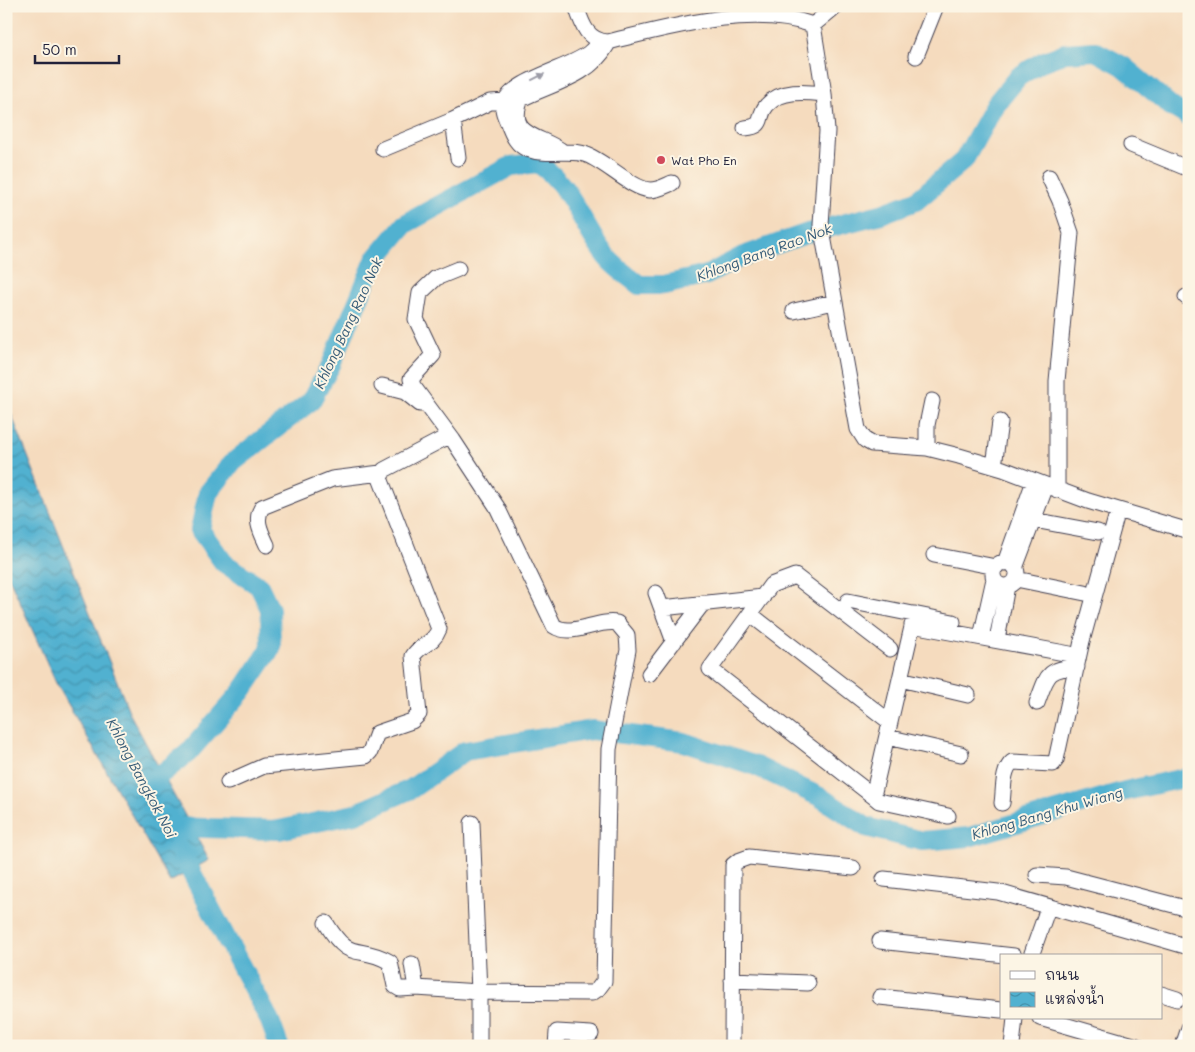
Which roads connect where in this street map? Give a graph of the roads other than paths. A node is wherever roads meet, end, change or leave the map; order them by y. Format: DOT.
graph roads {
  1 [pos="576,6"];
  2 [pos="836,6"];
  3 [pos="936,6"];
  4 [pos="813,24"];
  5 [pos="603,42"];
  6 [pos="916,56"];
  7 [pos="824,94"];
  8 [pos="506,101"];
  9 [pos="453,120"];
  10 [pos="745,128"];
  11 [pos="1132,145"];
  12 [pos="383,149"];
  13 [pos="564,153"];
  14 [pos="458,158"];
  15 [pos="1189,168"];
  16 [pos="1048,178"];
  17 [pos="672,184"];
  18 [pos="458,269"];
  19 [pos="834,302"];
  20 [pos="794,311"];
  21 [pos="382,386"];
  22 [pos="932,402"];
  23 [pos="437,418"];
  24 [pos="1000,422"];
  25 [pos="453,440"];
  26 [pos="927,448"];
  27 [pos="994,466"];
  28 [pos="380,473"];
  29 [pos="1046,486"];
  30 [pos="1118,510"];
  31 [pos="1027,518"];
  32 [pos="1189,531"];
  33 [pos="1098,532"];
  34 [pos="267,545"];
  35 [pos="934,555"];
  36 [pos="1006,573"];
  37 [pos="656,593"];
  38 [pos="1085,593"];
  39 [pos="763,596"];
  40 [pos="848,601"];
  41 [pos="703,603"];
  42 [pos="662,608"];
  43 [pos="750,614"];
  44 [pos="913,619"];
  45 [pos="982,632"];
  46 [pos="997,640"];
  47 [pos="674,642"];
  48 [pos="890,649"];
  49 [pos="1073,660"];
  50 [pos="650,674"];
  51 [pos="900,679"];
  52 [pos="968,695"];
  53 [pos="1037,702"];
  54 [pos="888,730"];
  55 [pos="960,754"];
  56 [pos="228,782"];
  57 [pos="873,796"];
  58 [pos="1002,803"];
  59 [pos="948,816"];
  60 [pos="472,823"];
  61 [pos="853,868"];
  62 [pos="1037,876"];
  63 [pos="884,879"];
  64 [pos="1048,908"];
  65 [pos="1189,908"];
  66 [pos="326,923"];
  67 [pos="880,941"];
  68 [pos="1189,947"];
  69 [pos="1000,954"];
  70 [pos="1032,954"];
  71 [pos="412,964"];
  72 [pos="732,980"];
  73 [pos="808,983"];
  74 [pos="416,988"];
  75 [pos="479,992"];
  76 [pos="1162,994"];
  77 [pos="880,997"];
  78 [pos="1177,998"];
  79 [pos="1000,1010"];
  80 [pos="1015,1020"];
  81 [pos="1047,1020"];
  82 [pos="1189,1028"];
  83 [pos="591,1034"];
  84 [pos="479,1046"];
  85 [pos="556,1046"];
  86 [pos="732,1046"];
  87 [pos="1012,1046"];
  88 [pos="1137,1046"];
  89 [pos="1183,1046"];
  1 -- 5 [label="street"];
  2 -- 4 [label="street"];
  3 -- 6 [label="street"];
  4 -- 5 [label="street"];
  4 -- 7 [label="street"];
  8 -- 5 [label="street, one-way"];
  5 -- 13 [label="street"];
  7 -- 10 [label="street"];
  7 -- 19 [label="street"];
  8 -- 9 [label="street"];
  8 -- 13 [label="street"];
  9 -- 12 [label="street"];
  9 -- 14 [label="street"];
  11 -- 15 [label="street"];
  13 -- 17 [label="street"];
  16 -- 29 [label="street"];
  18 -- 23 [label="street"];
  19 -- 20 [label="street"];
  19 -- 26 [label="street"];
  21 -- 23 [label="street"];
  22 -- 26 [label="street"];
  23 -- 25 [label="street"];
  24 -- 27 [label="street"];
  25 -- 28 [label="street"];
  25 -- 75 [label="street"];
  26 -- 27 [label="street"];
  27 -- 29 [label="street"];
  28 -- 34 [label="street"];
  28 -- 56 [label="street"];
  29 -- 30 [label="street"];
  29 -- 31 [label="street"];
  30 -- 32 [label="street"];
  30 -- 49 [label="street"];
  31 -- 33 [label="street"];
  31 -- 36 [label="street"];
  35 -- 36 [label="street"];
  36 -- 38 [label="street"];
  36 -- 45 [label="street"];
  36 -- 46 [label="street"];
  37 -- 42 [label="street"];
  39 -- 41 [label="street"];
  39 -- 43 [label="street"];
  39 -- 48 [label="street"];
  40 -- 44 [label="street"];
  41 -- 42 [label="street"];
  41 -- 47 [label="street"];
  42 -- 47 [label="street"];
  43 -- 54 [label="street"];
  43 -- 57 [label="street"];
  44 -- 45 [label="street"];
  44 -- 51 [label="street"];
  45 -- 46 [label="street"];
  46 -- 49 [label="street"];
  47 -- 50 [label="street"];
  49 -- 53 [label="street"];
  49 -- 58 [label="street"];
  51 -- 52 [label="street"];
  51 -- 54 [label="street"];
  54 -- 55 [label="street"];
  54 -- 57 [label="street"];
  57 -- 59 [label="street"];
  60 -- 75 [label="street"];
  61 -- 72 [label="street"];
  62 -- 65 [label="street"];
  63 -- 64 [label="street"];
  64 -- 68 [label="street"];
  64 -- 70 [label="street"];
  66 -- 74 [label="street"];
  67 -- 69 [label="street"];
  71 -- 74 [label="street"];
  72 -- 73 [label="street"];
  72 -- 86 [label="street"];
  74 -- 75 [label="street"];
  75 -- 84 [label="street"];
  76 -- 78 [label="street"];
  77 -- 79 [label="street"];
  80 -- 87 [label="street"];
  81 -- 88 [label="street"];
  82 -- 89 [label="street"];
  83 -- 85 [label="street"];
}
